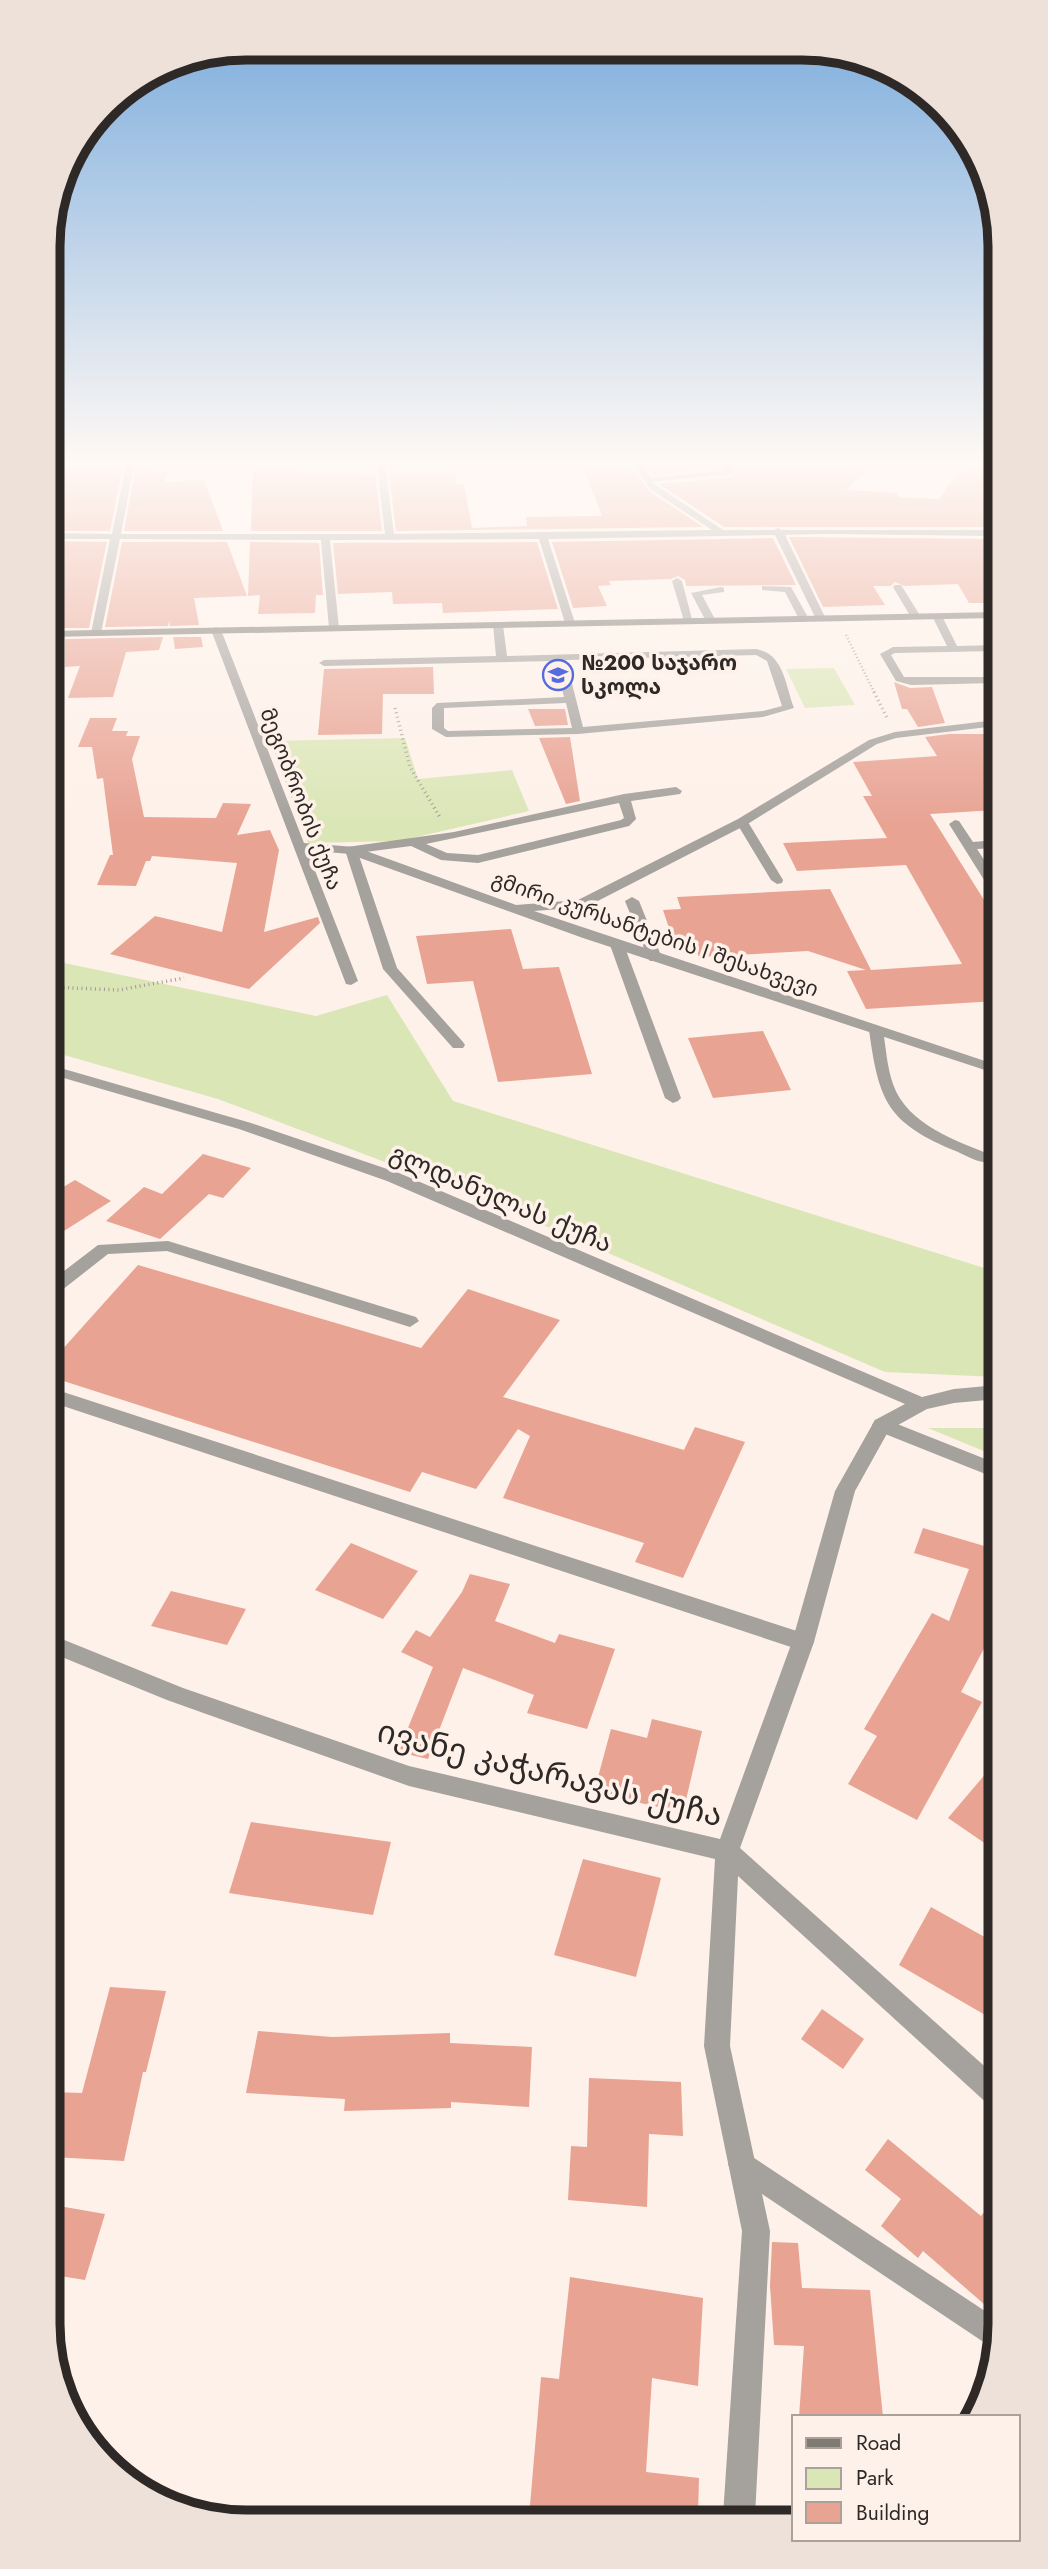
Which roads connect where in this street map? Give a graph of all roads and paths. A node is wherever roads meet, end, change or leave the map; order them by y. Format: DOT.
graph roads {
  1 [pos="105,585"];
  2 [pos="330,585"];
  3 [pos="557,585"];
  4 [pos="678,585"];
  5 [pos="804,585"];
  6 [pos="898,587"];
  7 [pos="765,588"];
  8 [pos="721,590"];
  9 [pos="988,615"];
  10 [pos="937,616"];
  11 [pos="916,617"];
  12 [pos="804,619"];
  13 [pos="821,619"];
  14 [pos="689,621"];
  15 [pos="711,621"];
  16 [pos="569,624"];
  17 [pos="498,625"];
  18 [pos="334,628"];
  19 [pos="216,630"];
  20 [pos="96,633"];
  21 [pos="60,634"];
  22 [pos="988,648"];
  23 [pos="954,649"];
  24 [pos="560,658"];
  25 [pos="502,659"];
  26 [pos="324,663"];
  27 [pos="988,680"];
  28 [pos="569,700"];
  29 [pos="395,708"];
  30 [pos="988,724"];
  31 [pos="578,731"];
  32 [pos="676,791"];
  33 [pos="624,798"];
  34 [pos="742,822"];
  35 [pos="955,824"];
  36 [pos="454,836"];
  37 [pos="412,842"];
  38 [pos="988,845"];
  39 [pos="298,846"];
  40 [pos="969,846"];
  41 [pos="351,849"];
  42 [pos="988,876"];
  43 [pos="777,880"];
  44 [pos="632,901"];
  45 [pos="581,904"];
  46 [pos="511,909"];
  47 [pos="588,935"];
  48 [pos="617,945"];
  49 [pos="655,958"];
  50 [pos="184,978"];
  51 [pos="351,981"];
  52 [pos="60,987"];
  53 [pos="876,1030"];
  54 [pos="458,1045"];
  55 [pos="988,1067"];
  56 [pos="60,1072"];
  57 [pos="673,1098"];
  58 [pos="988,1159"];
  59 [pos="60,1283"];
  60 [pos="410,1321"];
  61 [pos="988,1393"];
  62 [pos="60,1398"];
  63 [pos="921,1404"];
  64 [pos="882,1425"];
  65 [pos="988,1468"];
  66 [pos="803,1642"];
  67 [pos="60,1647"];
  68 [pos="727,1851"];
  69 [pos="988,2087"];
  70 [pos="742,2164"];
  71 [pos="988,2330"];
  72 [pos="739,2510"];
  1 -- 20 [label="street"];
  2 -- 18 [label="street"];
  3 -- 16 [label="street"];
  4 -- 14 [label="street"];
  5 -- 13 [label="street"];
  6 -- 11 [label="street"];
  7 -- 12 [label="street"];
  8 -- 15 [label="street"];
  9 -- 10 [label="main road"];
  10 -- 11 [label="main road"];
  10 -- 23 [label="street"];
  11 -- 13 [label="main road"];
  12 -- 13 [label="main road"];
  12 -- 15 [label="main road"];
  14 -- 15 [label="main road"];
  14 -- 16 [label="main road"];
  16 -- 17 [label="main road"];
  17 -- 18 [label="main road"];
  17 -- 25 [label="street"];
  18 -- 19 [label="main road"];
  19 -- 20 [label="main road"];
  19 -- 39 [label="street, მეგობრობის ქუჩა"];
  20 -- 21 [label="main road"];
  22 -- 23 [label="street"];
  23 -- 27 [label="street"];
  24 -- 25 [label="street"];
  24 -- 28 [label="street"];
  24 -- 31 [label="street"];
  25 -- 26 [label="street"];
  28 -- 31 [label="street"];
  28 -- 31 [label="street"];
  29 -- 36 [label="path"];
  30 -- 34 [label="street"];
  32 -- 33 [label="street"];
  33 -- 36 [label="street"];
  33 -- 37 [label="street"];
  34 -- 43 [label="street"];
  34 -- 45 [label="street"];
  35 -- 40 [label="street"];
  36 -- 37 [label="street"];
  37 -- 41 [label="street"];
  38 -- 40 [label="street"];
  39 -- 41 [label="street, გმირი კურსანტების I შესახვევი"];
  39 -- 51 [label="street, მეგობრობის ქუჩა"];
  40 -- 42 [label="street"];
  41 -- 46 [label="street, გმირი კურსანტების I შესახვევი"];
  41 -- 54 [label="street"];
  44 -- 49 [label="street"];
  45 -- 46 [label="street"];
  45 -- 47 [label="street"];
  46 -- 47 [label="street, გმირი კურსანტების I შესახვევი"];
  47 -- 48 [label="street, გმირი კურსანტების I შესახვევი"];
  48 -- 49 [label="street, გმირი კურსანტების I შესახვევი"];
  48 -- 57 [label="street"];
  49 -- 53 [label="street, გმირი კურსანტების I შესახვევი"];
  50 -- 52 [label="path"];
  53 -- 55 [label="street, გმირი კურსანტების I შესახვევი"];
  53 -- 58 [label="street"];
  56 -- 63 [label="street, გლდანულას ქუჩა"];
  59 -- 60 [label="street"];
  61 -- 63 [label="street"];
  62 -- 66 [label="street"];
  63 -- 64 [label="street"];
  64 -- 65 [label="street"];
  64 -- 66 [label="street"];
  66 -- 68 [label="street"];
  67 -- 68 [label="street, ივანე კაჭარავას ქუჩა"];
  68 -- 69 [label="street, ივანე კაჭარავას ქუჩა"];
  68 -- 70 [label="street"];
  70 -- 71 [label="street"];
  70 -- 72 [label="street"];
}
